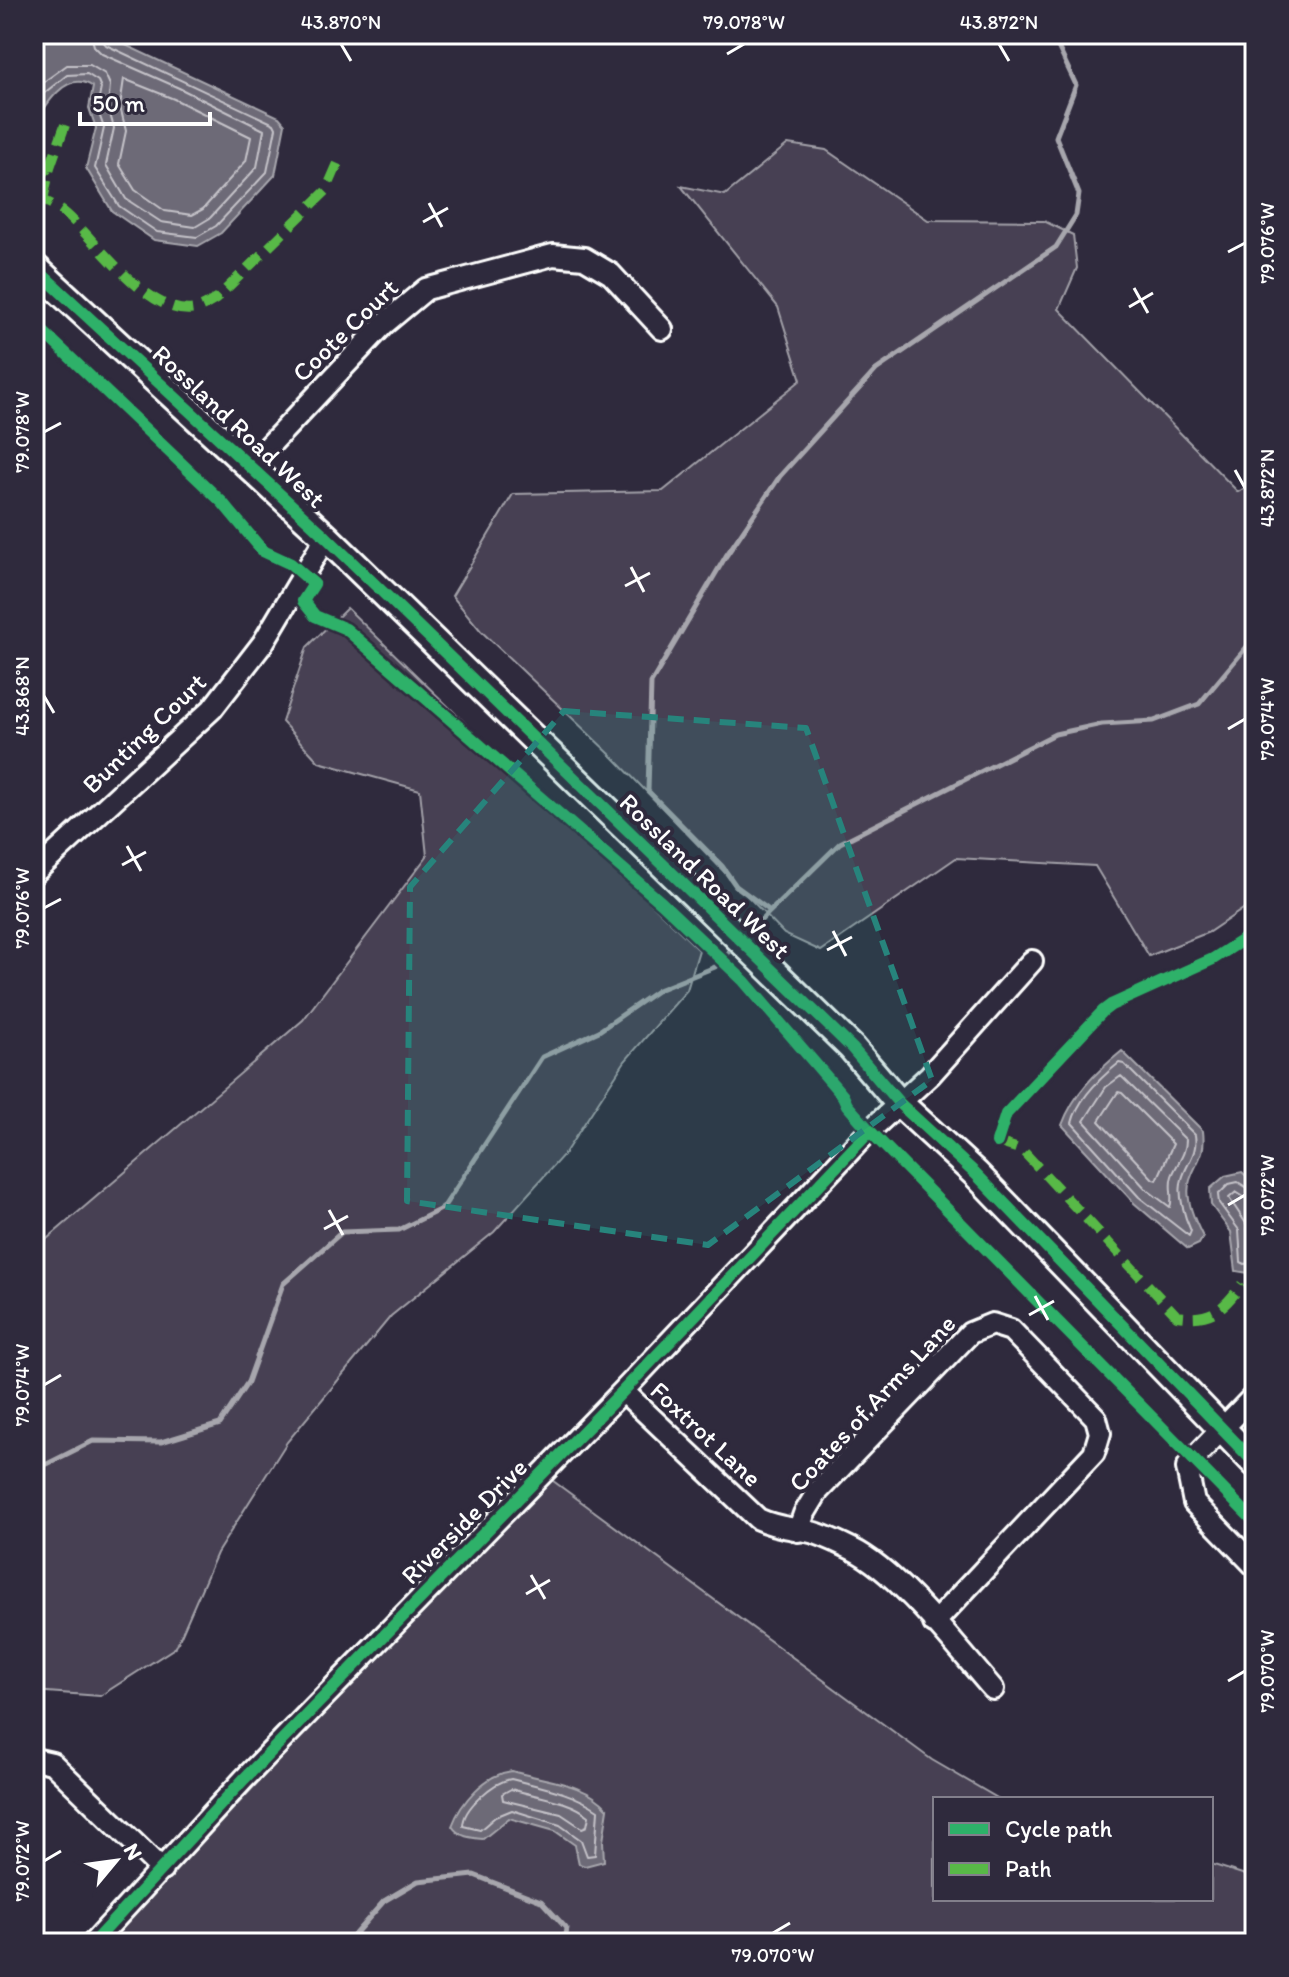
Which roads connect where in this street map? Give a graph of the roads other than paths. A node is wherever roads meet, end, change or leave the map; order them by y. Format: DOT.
graph roads {
  1 [pos="34,267"];
  2 [pos="662,329"];
  3 [pos="250,466"];
  4 [pos="326,537"];
  5 [pos="34,873"];
  6 [pos="1032,961"];
  7 [pos="899,1103"];
  8 [pos="623,1391"];
  9 [pos="1255,1395"];
  10 [pos="1222,1428"];
  11 [pos="1255,1463"];
  12 [pos="798,1531"];
  13 [pos="1255,1566"];
  14 [pos="934,1623"];
  15 [pos="993,1689"];
  16 [pos="34,1759"];
  17 [pos="162,1870"];
  18 [pos="93,1943"];
  1 -- 3 [label="main road, Rossland Road West"];
  2 -- 3 [label="street, Coote Court"];
  3 -- 4 [label="main road, Rossland Road West"];
  4 -- 5 [label="street, Bunting Court"];
  4 -- 7 [label="main road, Rossland Road West"];
  6 -- 7 [label="street, Riverside Drive"];
  7 -- 8 [label="street, Riverside Drive"];
  7 -- 10 [label="main road, Rossland Road West"];
  8 -- 12 [label="street, Foxtrot Lane"];
  8 -- 17 [label="street, Riverside Drive"];
  9 -- 10 [label="street"];
  10 -- 11 [label="main road, Rossland Road West"];
  10 -- 13 [label="street"];
  12 -- 14 [label="street, Coates of Arms Lane"];
  12 -- 14 [label="street, Coates of Arms Lane"];
  14 -- 15 [label="street"];
  16 -- 17 [label="street"];
  17 -- 18 [label="street, Riverside Drive"];
}
